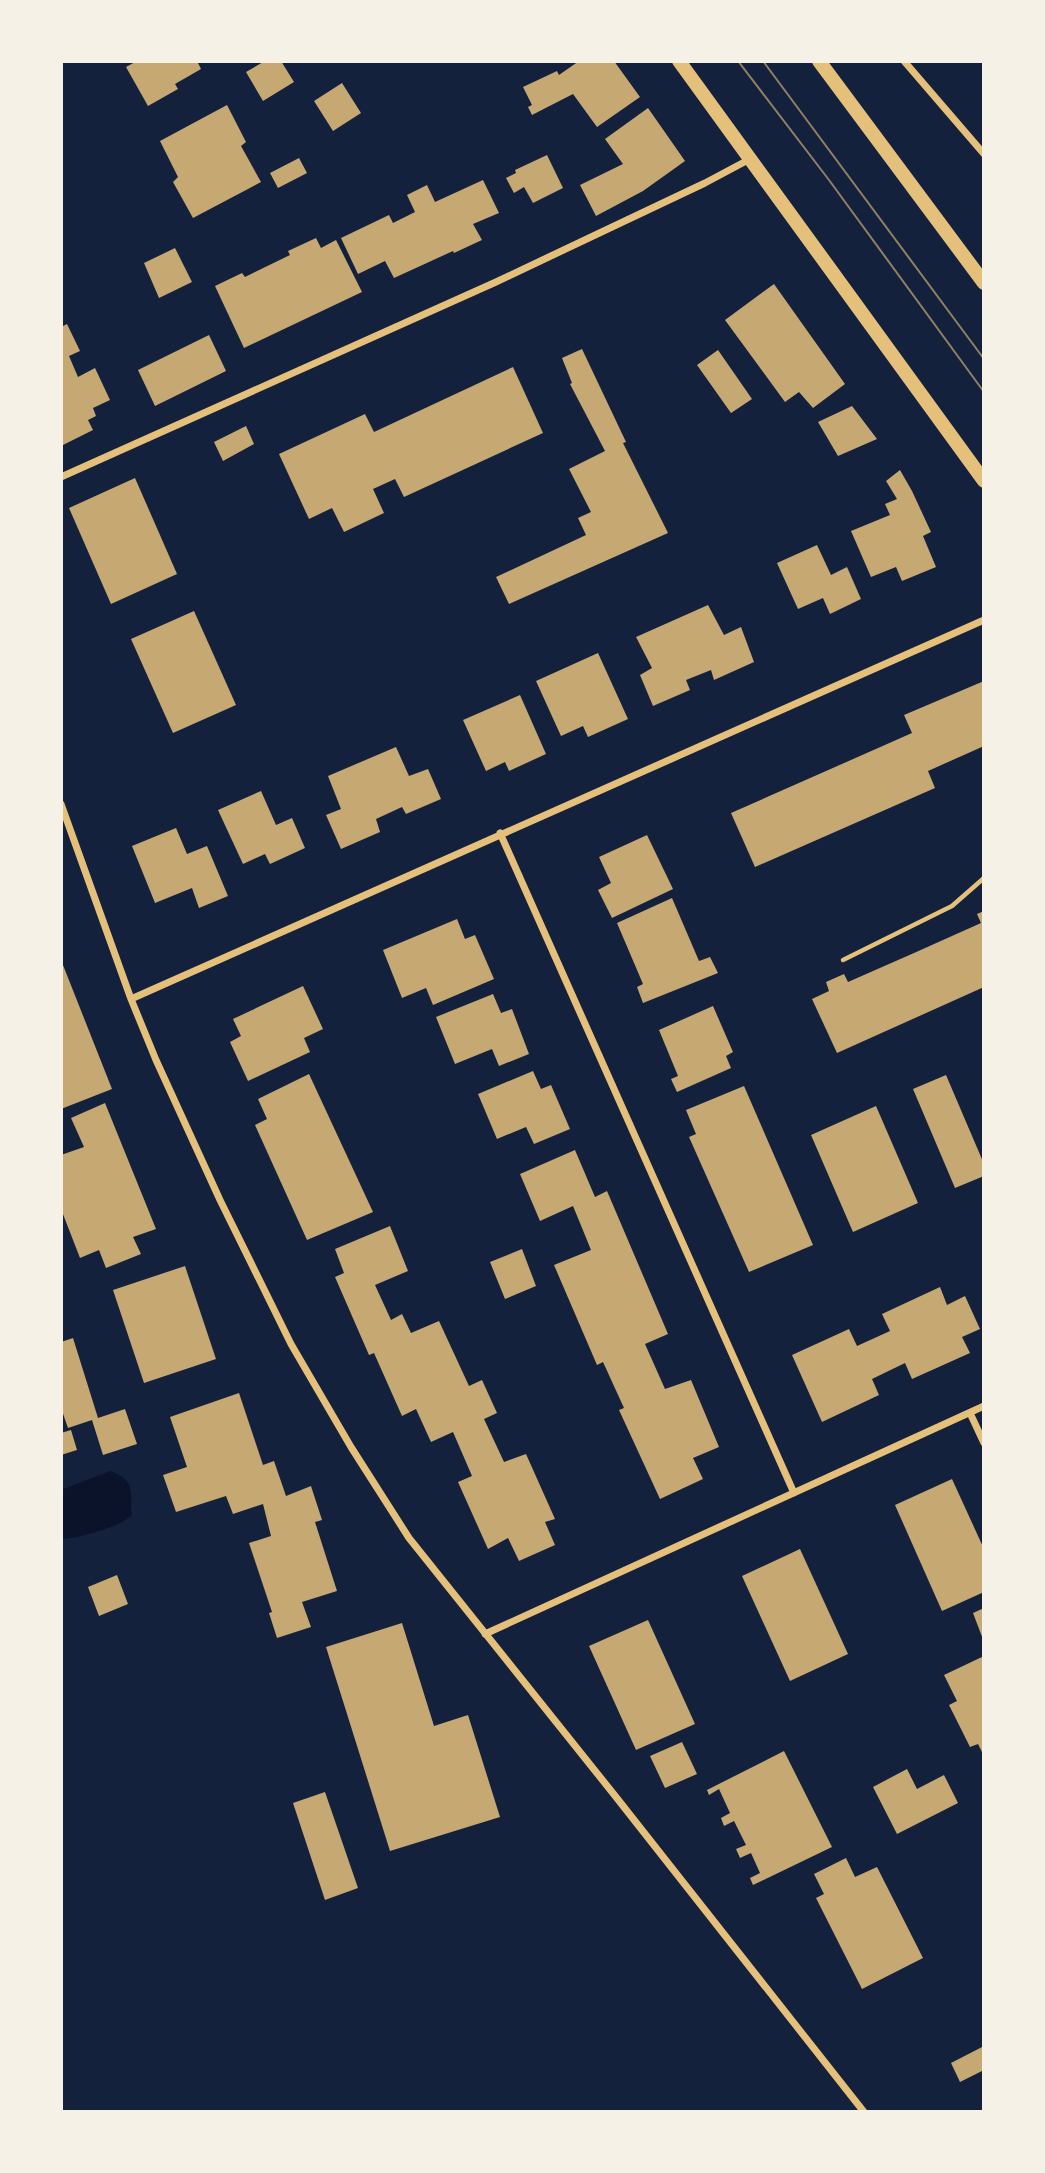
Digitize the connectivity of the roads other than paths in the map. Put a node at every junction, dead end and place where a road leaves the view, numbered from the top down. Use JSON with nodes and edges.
{"nodes":[{"id":1,"x":679,"y":61,"type":"edge"},
{"id":2,"x":820,"y":61,"type":"edge"},
{"id":3,"x":904,"y":61,"type":"edge"},
{"id":4,"x":984,"y":154,"type":"edge"},
{"id":5,"x":750,"y":158,"type":"junction"},
{"id":6,"x":984,"y":283,"type":"edge"},
{"id":7,"x":61,"y":477,"type":"edge"},
{"id":8,"x":984,"y":481,"type":"edge"},
{"id":9,"x":984,"y":620,"type":"edge"},
{"id":10,"x":61,"y":804,"type":"edge"},
{"id":11,"x":500,"y":833,"type":"junction"},
{"id":12,"x":131,"y":999,"type":"junction"},
{"id":13,"x":984,"y":1406,"type":"edge"},
{"id":14,"x":970,"y":1413,"type":"junction"},
{"id":15,"x":984,"y":1443,"type":"edge"},
{"id":16,"x":794,"y":1493,"type":"junction"},
{"id":17,"x":485,"y":1634,"type":"junction"},
{"id":18,"x":864,"y":2112,"type":"edge"}],
"edges":[{"from":1,"to":5,"type":"main road"},
{"from":2,"to":6,"type":"main road"},
{"from":3,"to":4,"type":"street"},
{"from":5,"to":7,"type":"street"},
{"from":5,"to":8,"type":"main road"},
{"from":9,"to":11,"type":"street"},
{"from":10,"to":12,"type":"street"},
{"from":11,"to":12,"type":"street"},
{"from":11,"to":16,"type":"street"},
{"from":12,"to":17,"type":"street"},
{"from":13,"to":14,"type":"street"},
{"from":14,"to":15,"type":"street"},
{"from":14,"to":16,"type":"street"},
{"from":16,"to":17,"type":"street"},
{"from":17,"to":18,"type":"street"}]}
